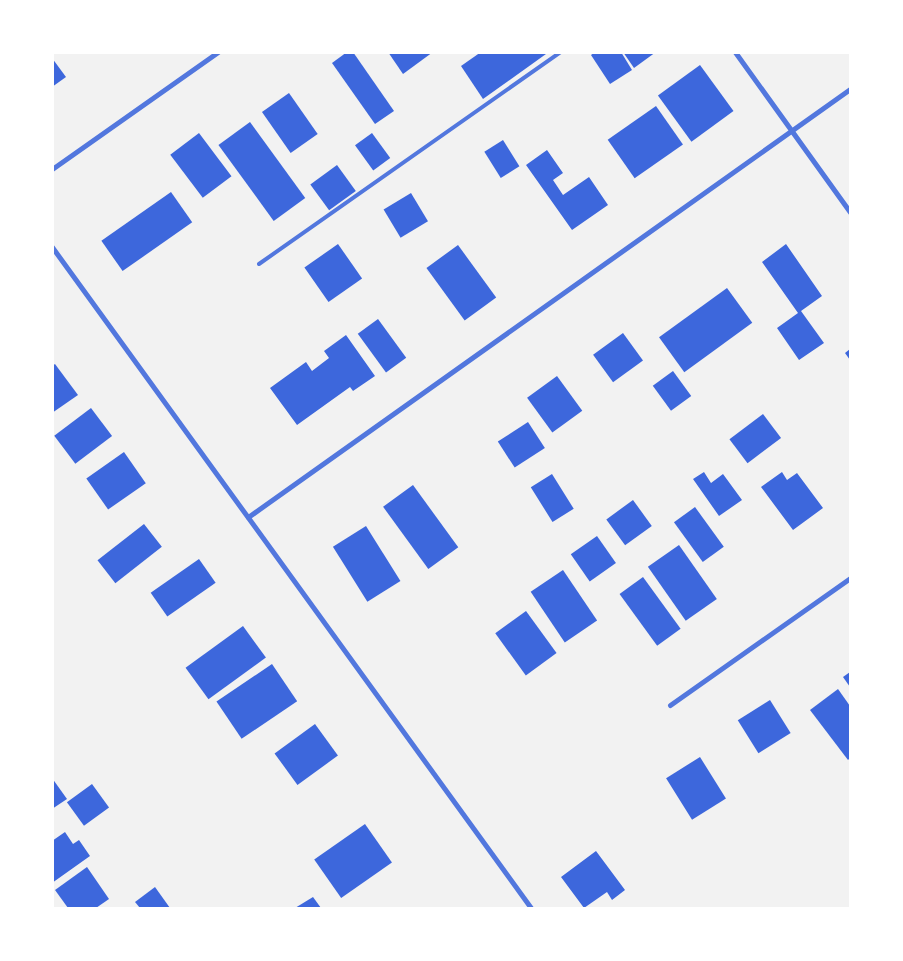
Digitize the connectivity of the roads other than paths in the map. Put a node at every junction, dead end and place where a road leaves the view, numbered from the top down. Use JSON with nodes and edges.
{"nodes":[{"id":1,"x":218,"y":52,"type":"edge"},
{"id":2,"x":561,"y":52,"type":"edge"},
{"id":3,"x":735,"y":52,"type":"edge"},
{"id":4,"x":850,"y":89,"type":"edge"},
{"id":5,"x":792,"y":130,"type":"junction"},
{"id":6,"x":52,"y":169,"type":"edge"},
{"id":7,"x":850,"y":212,"type":"edge"},
{"id":8,"x":52,"y":247,"type":"edge"},
{"id":9,"x":259,"y":264,"type":"dead end"},
{"id":10,"x":248,"y":517,"type":"junction"},
{"id":11,"x":850,"y":578,"type":"edge"},
{"id":12,"x":670,"y":705,"type":"dead end"},
{"id":13,"x":531,"y":908,"type":"edge"}],
"edges":[{"from":1,"to":6,"type":"street"},
{"from":2,"to":9,"type":"lane"},
{"from":3,"to":5,"type":"street"},
{"from":4,"to":5,"type":"street"},
{"from":5,"to":7,"type":"street"},
{"from":5,"to":10,"type":"street"},
{"from":8,"to":10,"type":"street"},
{"from":10,"to":13,"type":"street"},
{"from":11,"to":12,"type":"street"}]}
